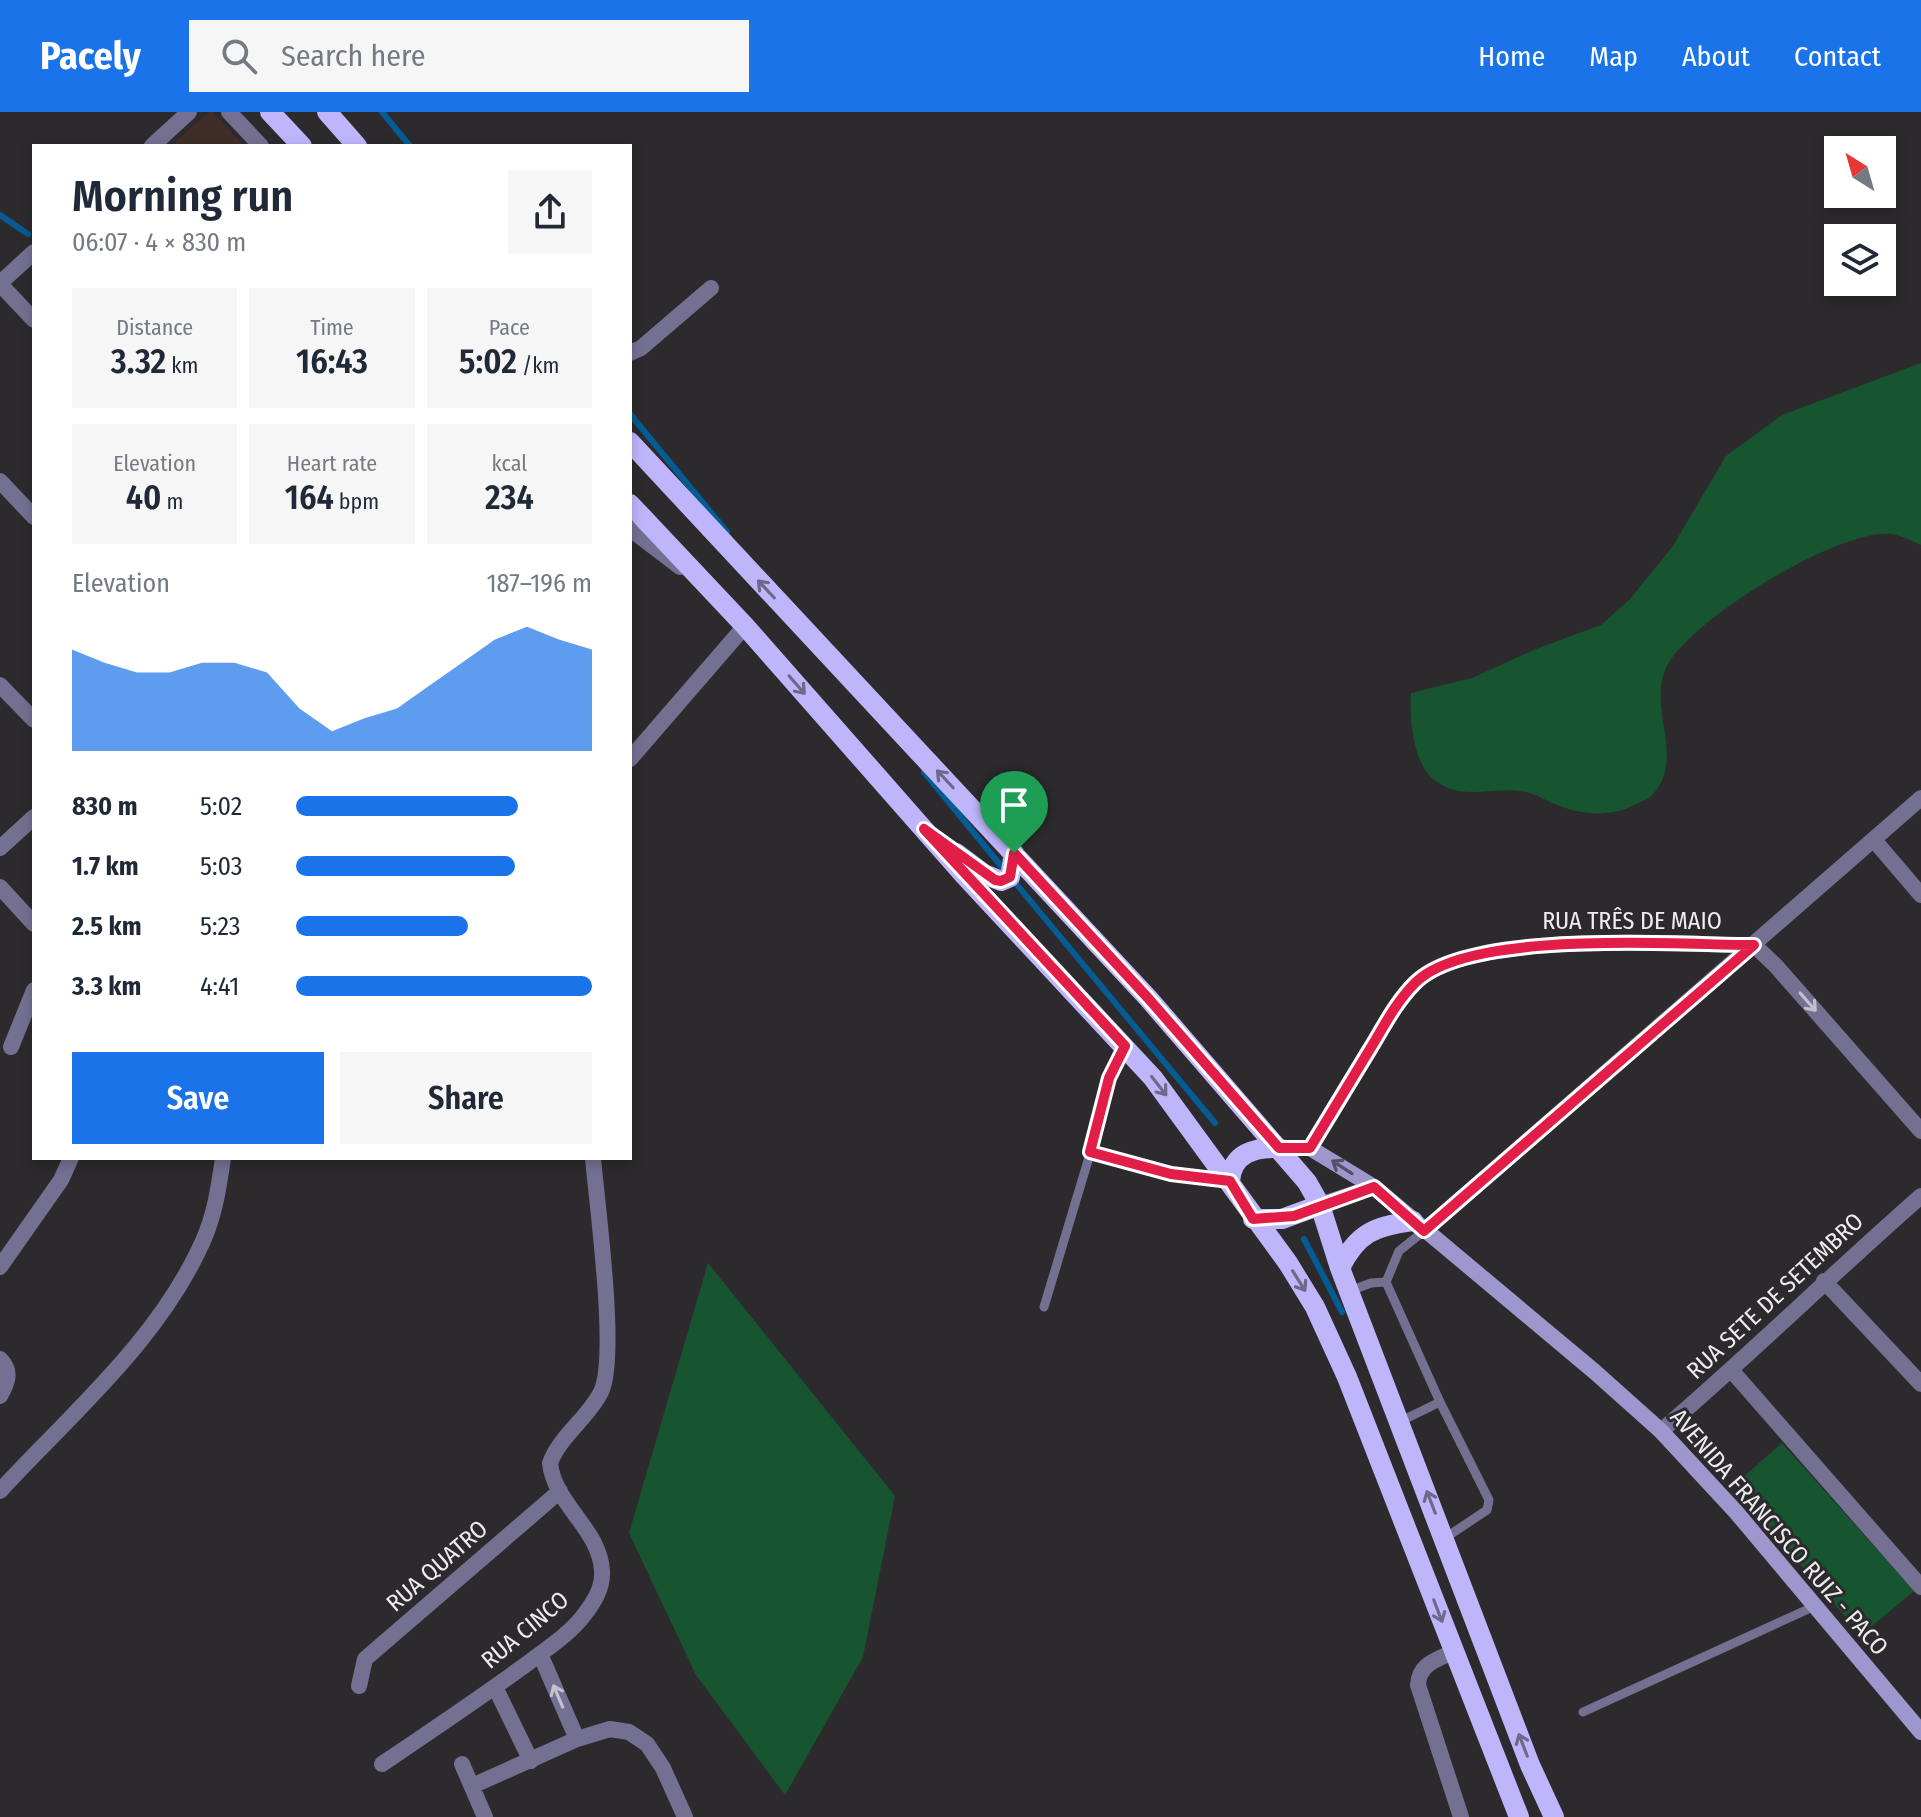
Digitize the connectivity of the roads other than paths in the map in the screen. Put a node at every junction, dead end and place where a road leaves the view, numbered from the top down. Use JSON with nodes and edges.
{"nodes":[{"id":1,"x":189,"y":112,"type":"edge"},
{"id":2,"x":229,"y":112,"type":"edge"},
{"id":3,"x":270,"y":112,"type":"edge"},
{"id":4,"x":327,"y":112,"type":"edge"},
{"id":5,"x":154,"y":144,"type":"edge"},
{"id":6,"x":259,"y":144,"type":"edge"},
{"id":7,"x":300,"y":144,"type":"edge"},
{"id":8,"x":355,"y":144,"type":"edge"},
{"id":9,"x":32,"y":254,"type":"edge"},
{"id":10,"x":0,"y":284,"type":"edge"},
{"id":11,"x":711,"y":288,"type":"dead end"},
{"id":12,"x":32,"y":318,"type":"edge"},
{"id":13,"x":632,"y":352,"type":"edge"},
{"id":14,"x":632,"y":444,"type":"edge"},
{"id":15,"x":0,"y":481,"type":"edge"},
{"id":16,"x":632,"y":506,"type":"edge"},
{"id":17,"x":32,"y":515,"type":"edge"},
{"id":18,"x":632,"y":531,"type":"edge"},
{"id":19,"x":710,"y":590,"type":"junction"},
{"id":20,"x":745,"y":626,"type":"junction"},
{"id":21,"x":0,"y":685,"type":"edge"},
{"id":22,"x":32,"y":718,"type":"edge"},
{"id":23,"x":632,"y":757,"type":"edge"},
{"id":24,"x":1921,"y":798,"type":"edge"},
{"id":25,"x":32,"y":819,"type":"edge"},
{"id":26,"x":924,"y":829,"type":"junction"},
{"id":27,"x":1874,"y":840,"type":"junction"},
{"id":28,"x":0,"y":848,"type":"edge"},
{"id":29,"x":1014,"y":853,"type":"junction"},
{"id":30,"x":0,"y":887,"type":"edge"},
{"id":31,"x":1921,"y":895,"type":"edge"},
{"id":32,"x":32,"y":922,"type":"edge"},
{"id":33,"x":1754,"y":945,"type":"junction"},
{"id":34,"x":32,"y":995,"type":"edge"},
{"id":35,"x":1125,"y":1046,"type":"junction"},
{"id":36,"x":11,"y":1047,"type":"dead end"},
{"id":37,"x":1921,"y":1131,"type":"edge"},
{"id":38,"x":1279,"y":1148,"type":"junction"},
{"id":39,"x":1310,"y":1148,"type":"junction"},
{"id":40,"x":1090,"y":1152,"type":"junction"},
{"id":41,"x":70,"y":1160,"type":"edge"},
{"id":42,"x":223,"y":1160,"type":"edge"},
{"id":43,"x":593,"y":1160,"type":"edge"},
{"id":44,"x":1230,"y":1181,"type":"junction"},
{"id":45,"x":1374,"y":1187,"type":"junction"},
{"id":46,"x":1921,"y":1196,"type":"edge"},
{"id":47,"x":1320,"y":1205,"type":"junction"},
{"id":48,"x":1253,"y":1219,"type":"junction"},
{"id":49,"x":1418,"y":1226,"type":"junction"},
{"id":50,"x":0,"y":1267,"type":"edge"},
{"id":51,"x":1340,"y":1268,"type":"junction"},
{"id":52,"x":1824,"y":1281,"type":"junction"},
{"id":53,"x":1386,"y":1282,"type":"junction"},
{"id":54,"x":1349,"y":1291,"type":"junction"},
{"id":55,"x":1044,"y":1307,"type":"dead end"},
{"id":56,"x":0,"y":1359,"type":"edge"},
{"id":57,"x":1732,"y":1371,"type":"junction"},
{"id":58,"x":1921,"y":1384,"type":"edge"},
{"id":59,"x":0,"y":1396,"type":"edge"},
{"id":60,"x":1440,"y":1402,"type":"junction"},
{"id":61,"x":1401,"y":1421,"type":"junction"},
{"id":62,"x":1661,"y":1431,"type":"junction"},
{"id":63,"x":0,"y":1491,"type":"edge"},
{"id":64,"x":560,"y":1491,"type":"junction"},
{"id":65,"x":1445,"y":1538,"type":"junction"},
{"id":66,"x":1921,"y":1587,"type":"edge"},
{"id":67,"x":1815,"y":1606,"type":"junction"},
{"id":68,"x":1453,"y":1652,"type":"junction"},
{"id":69,"x":540,"y":1654,"type":"junction"},
{"id":70,"x":359,"y":1686,"type":"dead end"},
{"id":71,"x":495,"y":1687,"type":"junction"},
{"id":72,"x":1583,"y":1712,"type":"dead end"},
{"id":73,"x":1921,"y":1732,"type":"edge"},
{"id":74,"x":577,"y":1739,"type":"junction"},
{"id":75,"x":531,"y":1761,"type":"junction"},
{"id":76,"x":382,"y":1764,"type":"dead end"},
{"id":77,"x":462,"y":1764,"type":"dead end"},
{"id":78,"x":472,"y":1786,"type":"junction"},
{"id":79,"x":485,"y":1817,"type":"edge"},
{"id":80,"x":685,"y":1817,"type":"edge"},
{"id":81,"x":1461,"y":1817,"type":"edge"},
{"id":82,"x":1519,"y":1817,"type":"edge"},
{"id":83,"x":1554,"y":1817,"type":"edge"}],
"edges":[{"from":1,"to":5,"type":"street"},
{"from":2,"to":6,"type":"street"},
{"from":3,"to":7,"type":"main road"},
{"from":4,"to":8,"type":"main road"},
{"from":9,"to":10,"type":"street"},
{"from":10,"to":12,"type":"street"},
{"from":11,"to":13,"type":"street"},
{"from":29,"to":14,"type":"main road","one_way":true},
{"from":15,"to":17,"type":"street"},
{"from":16,"to":19,"type":"main road"},
{"from":18,"to":19,"type":"street"},
{"from":19,"to":20,"type":"main road"},
{"from":20,"to":23,"type":"street"},
{"from":20,"to":26,"type":"main road","one_way":true},
{"from":21,"to":22,"type":"street"},
{"from":24,"to":27,"type":"street"},
{"from":25,"to":28,"type":"street"},
{"from":26,"to":29,"type":"main road"},
{"from":26,"to":35,"type":"main road"},
{"from":27,"to":31,"type":"street"},
{"from":27,"to":33,"type":"street"},
{"from":29,"to":38,"type":"main road"},
{"from":30,"to":32,"type":"street"},
{"from":33,"to":37,"type":"street","name":"RUA TRÊS DE MAIO","one_way":true},
{"from":33,"to":39,"type":"street","name":"RUA TRÊS DE MAIO"},
{"from":33,"to":49,"type":"street"},
{"from":34,"to":36,"type":"street"},
{"from":35,"to":40,"type":"lane"},
{"from":35,"to":44,"type":"main road","one_way":true},
{"from":38,"to":39,"type":"street"},
{"from":38,"to":44,"type":"main road"},
{"from":38,"to":47,"type":"main road"},
{"from":45,"to":39,"type":"street","name":"AVENIDA FRANCISCO RUIZ - PACO","one_way":true},
{"from":40,"to":44,"type":"lane"},
{"from":40,"to":55,"type":"lane"},
{"from":41,"to":50,"type":"street"},
{"from":42,"to":63,"type":"street"},
{"from":43,"to":64,"type":"street"},
{"from":44,"to":48,"type":"main road"},
{"from":45,"to":47,"type":"street"},
{"from":45,"to":49,"type":"street","name":"AVENIDA FRANCISCO RUIZ - PACO"},
{"from":46,"to":52,"type":"street","name":"RUA SETE DE SETEMBRO"},
{"from":47,"to":48,"type":"main road"},
{"from":47,"to":51,"type":"main road"},
{"from":48,"to":68,"type":"main road","one_way":true},
{"from":49,"to":51,"type":"main road"},
{"from":49,"to":53,"type":"lane"},
{"from":49,"to":62,"type":"street","name":"AVENIDA FRANCISCO RUIZ - PACO"},
{"from":51,"to":54,"type":"main road"},
{"from":52,"to":57,"type":"street","name":"RUA SETE DE SETEMBRO"},
{"from":52,"to":58,"type":"street"},
{"from":53,"to":54,"type":"lane"},
{"from":53,"to":60,"type":"lane"},
{"from":54,"to":61,"type":"main road"},
{"from":56,"to":59,"type":"street"},
{"from":57,"to":62,"type":"street","name":"RUA SETE DE SETEMBRO"},
{"from":57,"to":66,"type":"street"},
{"from":60,"to":61,"type":"lane"},
{"from":60,"to":65,"type":"lane"},
{"from":65,"to":61,"type":"main road","one_way":true},
{"from":62,"to":67,"type":"street","name":"AVENIDA FRANCISCO RUIZ - PACO"},
{"from":64,"to":69,"type":"street","name":"RUA CINCO"},
{"from":64,"to":70,"type":"street","name":"RUA QUATRO"},
{"from":83,"to":65,"type":"main road","one_way":true},
{"from":67,"to":72,"type":"lane"},
{"from":67,"to":73,"type":"street","name":"AVENIDA FRANCISCO RUIZ - PACO"},
{"from":68,"to":81,"type":"street"},
{"from":68,"to":82,"type":"main road"},
{"from":69,"to":71,"type":"street","name":"RUA CINCO"},
{"from":74,"to":69,"type":"street","one_way":true},
{"from":71,"to":75,"type":"street"},
{"from":71,"to":76,"type":"street","name":"RUA CINCO"},
{"from":74,"to":75,"type":"street"},
{"from":74,"to":80,"type":"street"},
{"from":75,"to":78,"type":"street"},
{"from":77,"to":78,"type":"street"},
{"from":78,"to":79,"type":"street"}]}
